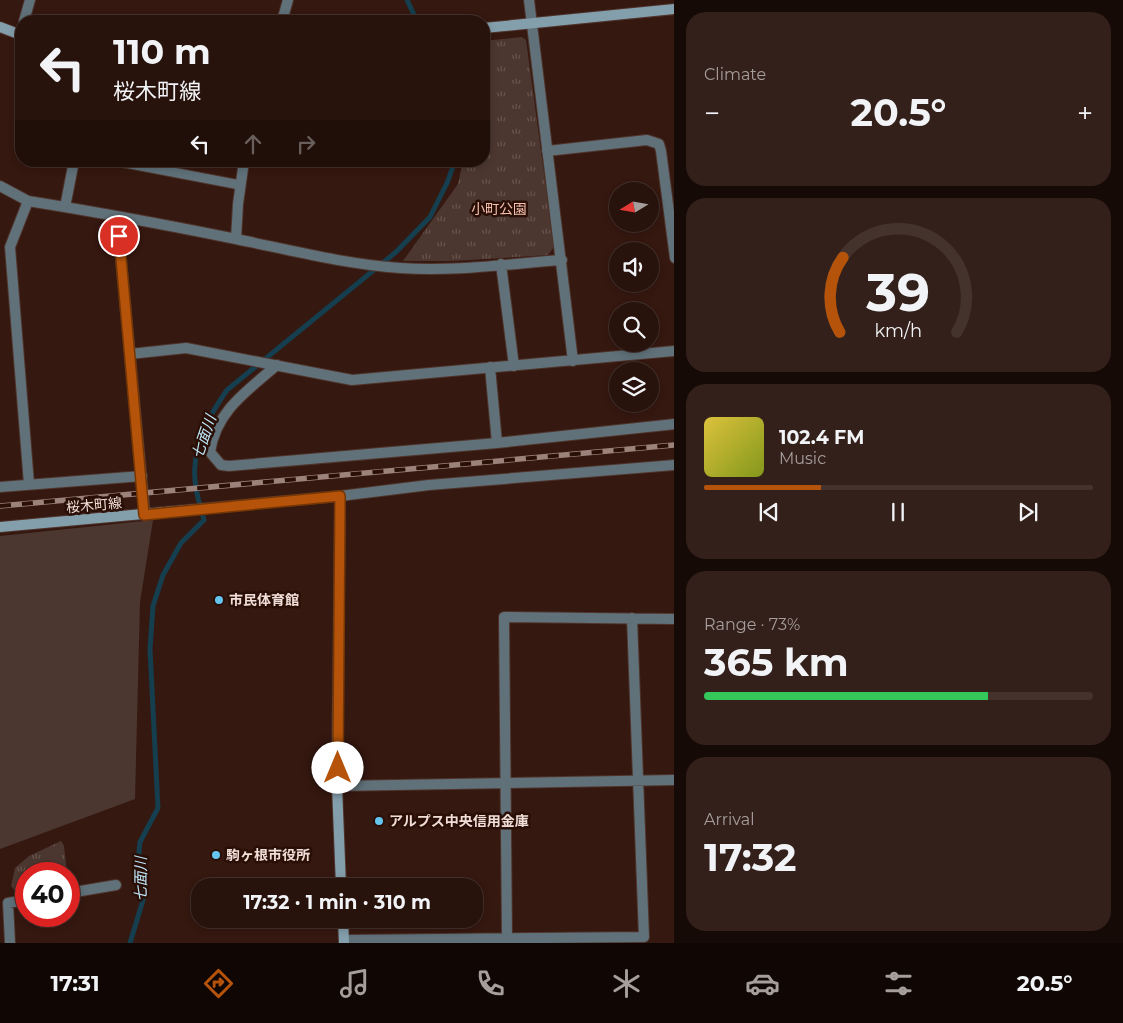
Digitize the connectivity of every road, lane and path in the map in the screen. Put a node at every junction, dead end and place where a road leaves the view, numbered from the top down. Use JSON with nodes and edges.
{"nodes":[{"id":1,"x":30,"y":0,"type":"edge"},
{"id":2,"x":288,"y":0,"type":"edge"},
{"id":3,"x":528,"y":0,"type":"edge"},
{"id":4,"x":674,"y":9,"type":"edge"},
{"id":5,"x":26,"y":15,"type":"edge"},
{"id":6,"x":284,"y":15,"type":"edge"},
{"id":7,"x":531,"y":23,"type":"junction"},
{"id":8,"x":0,"y":27,"type":"edge"},
{"id":9,"x":490,"y":27,"type":"edge"},
{"id":10,"x":15,"y":33,"type":"edge"},
{"id":11,"x":547,"y":150,"type":"junction"},
{"id":12,"x":73,"y":167,"type":"edge"},
{"id":13,"x":145,"y":167,"type":"edge"},
{"id":14,"x":243,"y":167,"type":"edge"},
{"id":15,"x":0,"y":186,"type":"edge"},
{"id":16,"x":240,"y":186,"type":"junction"},
{"id":17,"x":28,"y":201,"type":"junction"},
{"id":18,"x":65,"y":207,"type":"junction"},
{"id":19,"x":118,"y":217,"type":"junction"},
{"id":20,"x":236,"y":239,"type":"junction"},
{"id":21,"x":674,"y":258,"type":"edge"},
{"id":22,"x":562,"y":260,"type":"junction"},
{"id":23,"x":501,"y":264,"type":"junction"},
{"id":24,"x":674,"y":351,"type":"edge"},
{"id":25,"x":130,"y":354,"type":"junction"},
{"id":26,"x":573,"y":361,"type":"junction"},
{"id":27,"x":275,"y":365,"type":"junction"},
{"id":28,"x":514,"y":366,"type":"junction"},
{"id":29,"x":490,"y":367,"type":"junction"},
{"id":30,"x":674,"y":424,"type":"edge"},
{"id":31,"x":497,"y":443,"type":"junction"},
{"id":32,"x":674,"y":465,"type":"edge"},
{"id":33,"x":142,"y":476,"type":"junction"},
{"id":34,"x":29,"y":484,"type":"junction"},
{"id":35,"x":0,"y":487,"type":"edge"},
{"id":36,"x":340,"y":496,"type":"junction"},
{"id":37,"x":144,"y":515,"type":"junction"},
{"id":38,"x":0,"y":527,"type":"edge"},
{"id":39,"x":632,"y":618,"type":"junction"},
{"id":40,"x":674,"y":619,"type":"edge"},
{"id":41,"x":674,"y":780,"type":"edge"},
{"id":42,"x":638,"y":781,"type":"junction"},
{"id":43,"x":506,"y":784,"type":"junction"},
{"id":44,"x":338,"y":786,"type":"junction"},
{"id":45,"x":341,"y":878,"type":"edge"},
{"id":46,"x":116,"y":885,"type":"dead end"},
{"id":47,"x":80,"y":891,"type":"edge"},
{"id":48,"x":15,"y":901,"type":"edge"},
{"id":49,"x":343,"y":928,"type":"edge"},
{"id":50,"x":507,"y":938,"type":"junction"},
{"id":51,"x":344,"y":941,"type":"edge"},
{"id":52,"x":10,"y":943,"type":"edge"}],
"edges":[{"from":1,"to":5,"type":"street"},
{"from":2,"to":6,"type":"street"},
{"from":3,"to":7,"type":"street"},
{"from":4,"to":7,"type":"street"},
{"from":7,"to":9,"type":"street"},
{"from":7,"to":11,"type":"street"},
{"from":8,"to":10,"type":"street"},
{"from":11,"to":21,"type":"street"},
{"from":11,"to":22,"type":"street"},
{"from":12,"to":18,"type":"street"},
{"from":13,"to":16,"type":"lane"},
{"from":14,"to":16,"type":"street"},
{"from":15,"to":17,"type":"street"},
{"from":16,"to":20,"type":"street"},
{"from":17,"to":18,"type":"street"},
{"from":17,"to":34,"type":"street"},
{"from":18,"to":19,"type":"street"},
{"from":19,"to":20,"type":"street"},
{"from":19,"to":25,"type":"street"},
{"from":20,"to":23,"type":"street"},
{"from":22,"to":23,"type":"street"},
{"from":22,"to":26,"type":"street"},
{"from":23,"to":28,"type":"street"},
{"from":24,"to":26,"type":"street"},
{"from":25,"to":27,"type":"street"},
{"from":25,"to":33,"type":"street"},
{"from":26,"to":28,"type":"street"},
{"from":27,"to":29,"type":"street"},
{"from":27,"to":31,"type":"street"},
{"from":28,"to":29,"type":"street"},
{"from":29,"to":31,"type":"street"},
{"from":30,"to":31,"type":"street"},
{"from":32,"to":36,"type":"street"},
{"from":33,"to":34,"type":"street"},
{"from":33,"to":37,"type":"street"},
{"from":34,"to":35,"type":"street"},
{"from":36,"to":37,"type":"street","name":"桜木町線"},
{"from":36,"to":44,"type":"street"},
{"from":37,"to":38,"type":"street","name":"桜木町線"},
{"from":39,"to":40,"type":"street"},
{"from":39,"to":42,"type":"street"},
{"from":39,"to":43,"type":"street"},
{"from":41,"to":42,"type":"street"},
{"from":42,"to":43,"type":"street"},
{"from":42,"to":50,"type":"street"},
{"from":43,"to":44,"type":"street"},
{"from":43,"to":50,"type":"street"},
{"from":44,"to":45,"type":"street"},
{"from":46,"to":47,"type":"street"},
{"from":48,"to":52,"type":"street"},
{"from":49,"to":51,"type":"street"},
{"from":50,"to":51,"type":"street"}]}
